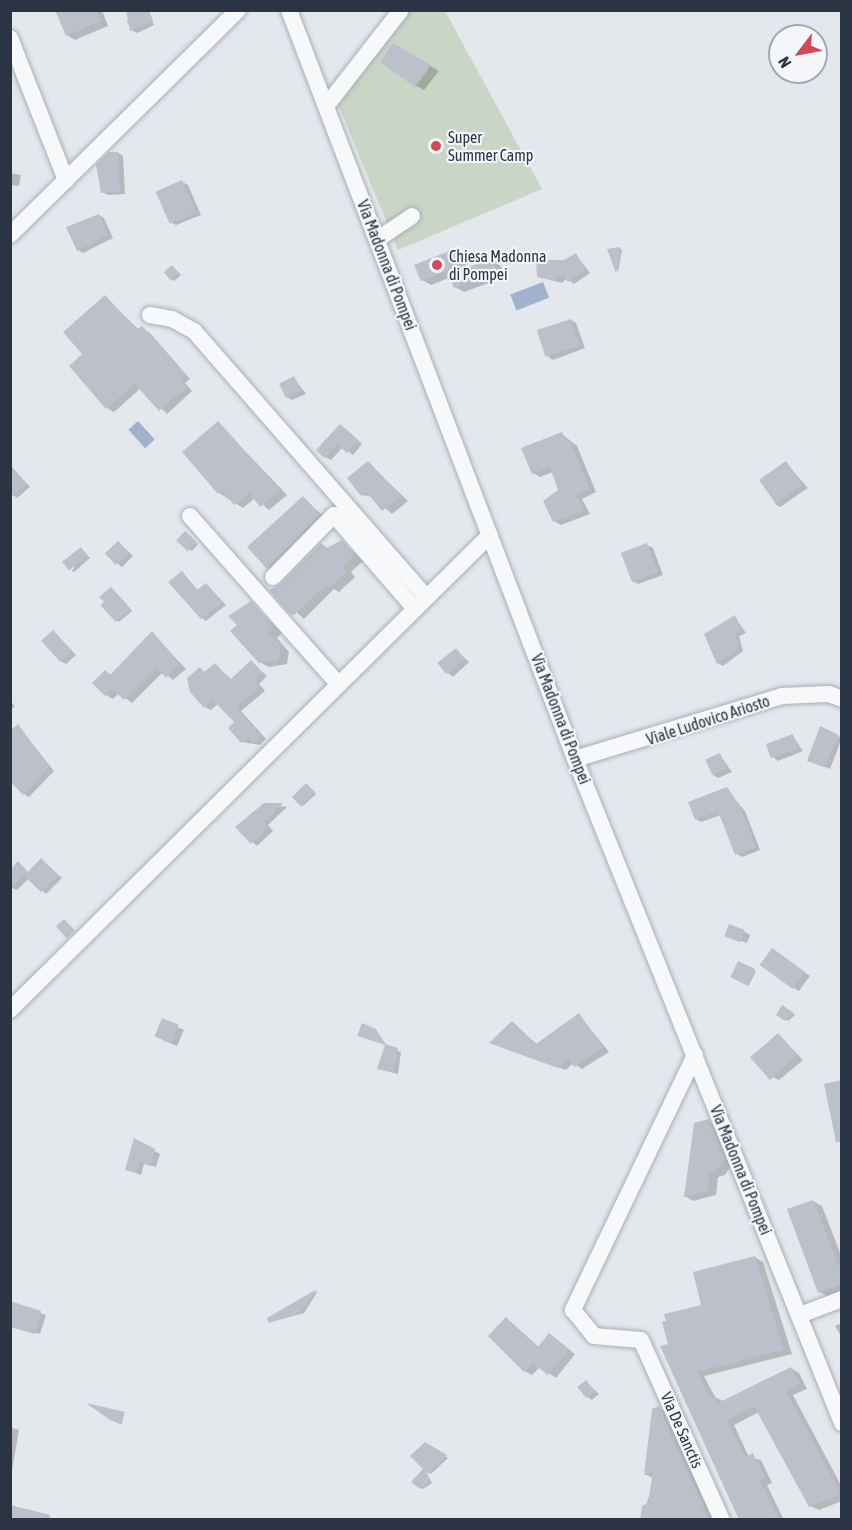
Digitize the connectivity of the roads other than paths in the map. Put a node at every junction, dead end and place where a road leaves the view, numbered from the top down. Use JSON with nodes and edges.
{"nodes":[{"id":1,"x":238,"y":10,"type":"edge"},
{"id":2,"x":289,"y":10,"type":"edge"},
{"id":3,"x":401,"y":10,"type":"edge"},
{"id":4,"x":10,"y":38,"type":"edge"},
{"id":5,"x":327,"y":105,"type":"junction"},
{"id":6,"x":66,"y":180,"type":"junction"},
{"id":7,"x":412,"y":216,"type":"dead end"},
{"id":8,"x":10,"y":235,"type":"edge"},
{"id":9,"x":378,"y":239,"type":"junction"},
{"id":10,"x":150,"y":315,"type":"dead end"},
{"id":11,"x":189,"y":516,"type":"dead end"},
{"id":12,"x":490,"y":535,"type":"junction"},
{"id":13,"x":273,"y":577,"type":"dead end"},
{"id":14,"x":421,"y":604,"type":"junction"},
{"id":15,"x":339,"y":685,"type":"junction"},
{"id":16,"x":842,"y":699,"type":"edge"},
{"id":17,"x":575,"y":759,"type":"junction"},
{"id":18,"x":10,"y":1010,"type":"edge"},
{"id":19,"x":695,"y":1055,"type":"junction"},
{"id":20,"x":842,"y":1299,"type":"edge"},
{"id":21,"x":800,"y":1315,"type":"junction"},
{"id":22,"x":842,"y":1423,"type":"edge"},
{"id":23,"x":722,"y":1520,"type":"edge"}],
"edges":[{"from":1,"to":6,"type":"street"},
{"from":2,"to":5,"type":"street","name":"Via Madonna di Pompei"},
{"from":3,"to":5,"type":"street"},
{"from":4,"to":6,"type":"street"},
{"from":5,"to":9,"type":"street","name":"Via Madonna di Pompei"},
{"from":6,"to":8,"type":"street"},
{"from":7,"to":9,"type":"street"},
{"from":9,"to":12,"type":"street","name":"Via Madonna di Pompei"},
{"from":10,"to":14,"type":"street"},
{"from":11,"to":15,"type":"street"},
{"from":12,"to":14,"type":"street"},
{"from":12,"to":17,"type":"street","name":"Via Madonna di Pompei"},
{"from":13,"to":14,"type":"street"},
{"from":14,"to":15,"type":"street"},
{"from":15,"to":18,"type":"street"},
{"from":16,"to":17,"type":"street","name":"Viale Ludovico Ariosto"},
{"from":17,"to":19,"type":"street","name":"Via Madonna di Pompei"},
{"from":19,"to":21,"type":"street","name":"Via Madonna di Pompei"},
{"from":19,"to":23,"type":"street","name":"Via De Sanctis"},
{"from":20,"to":21,"type":"street"},
{"from":21,"to":22,"type":"street","name":"Via Madonna di Pompei"}]}
